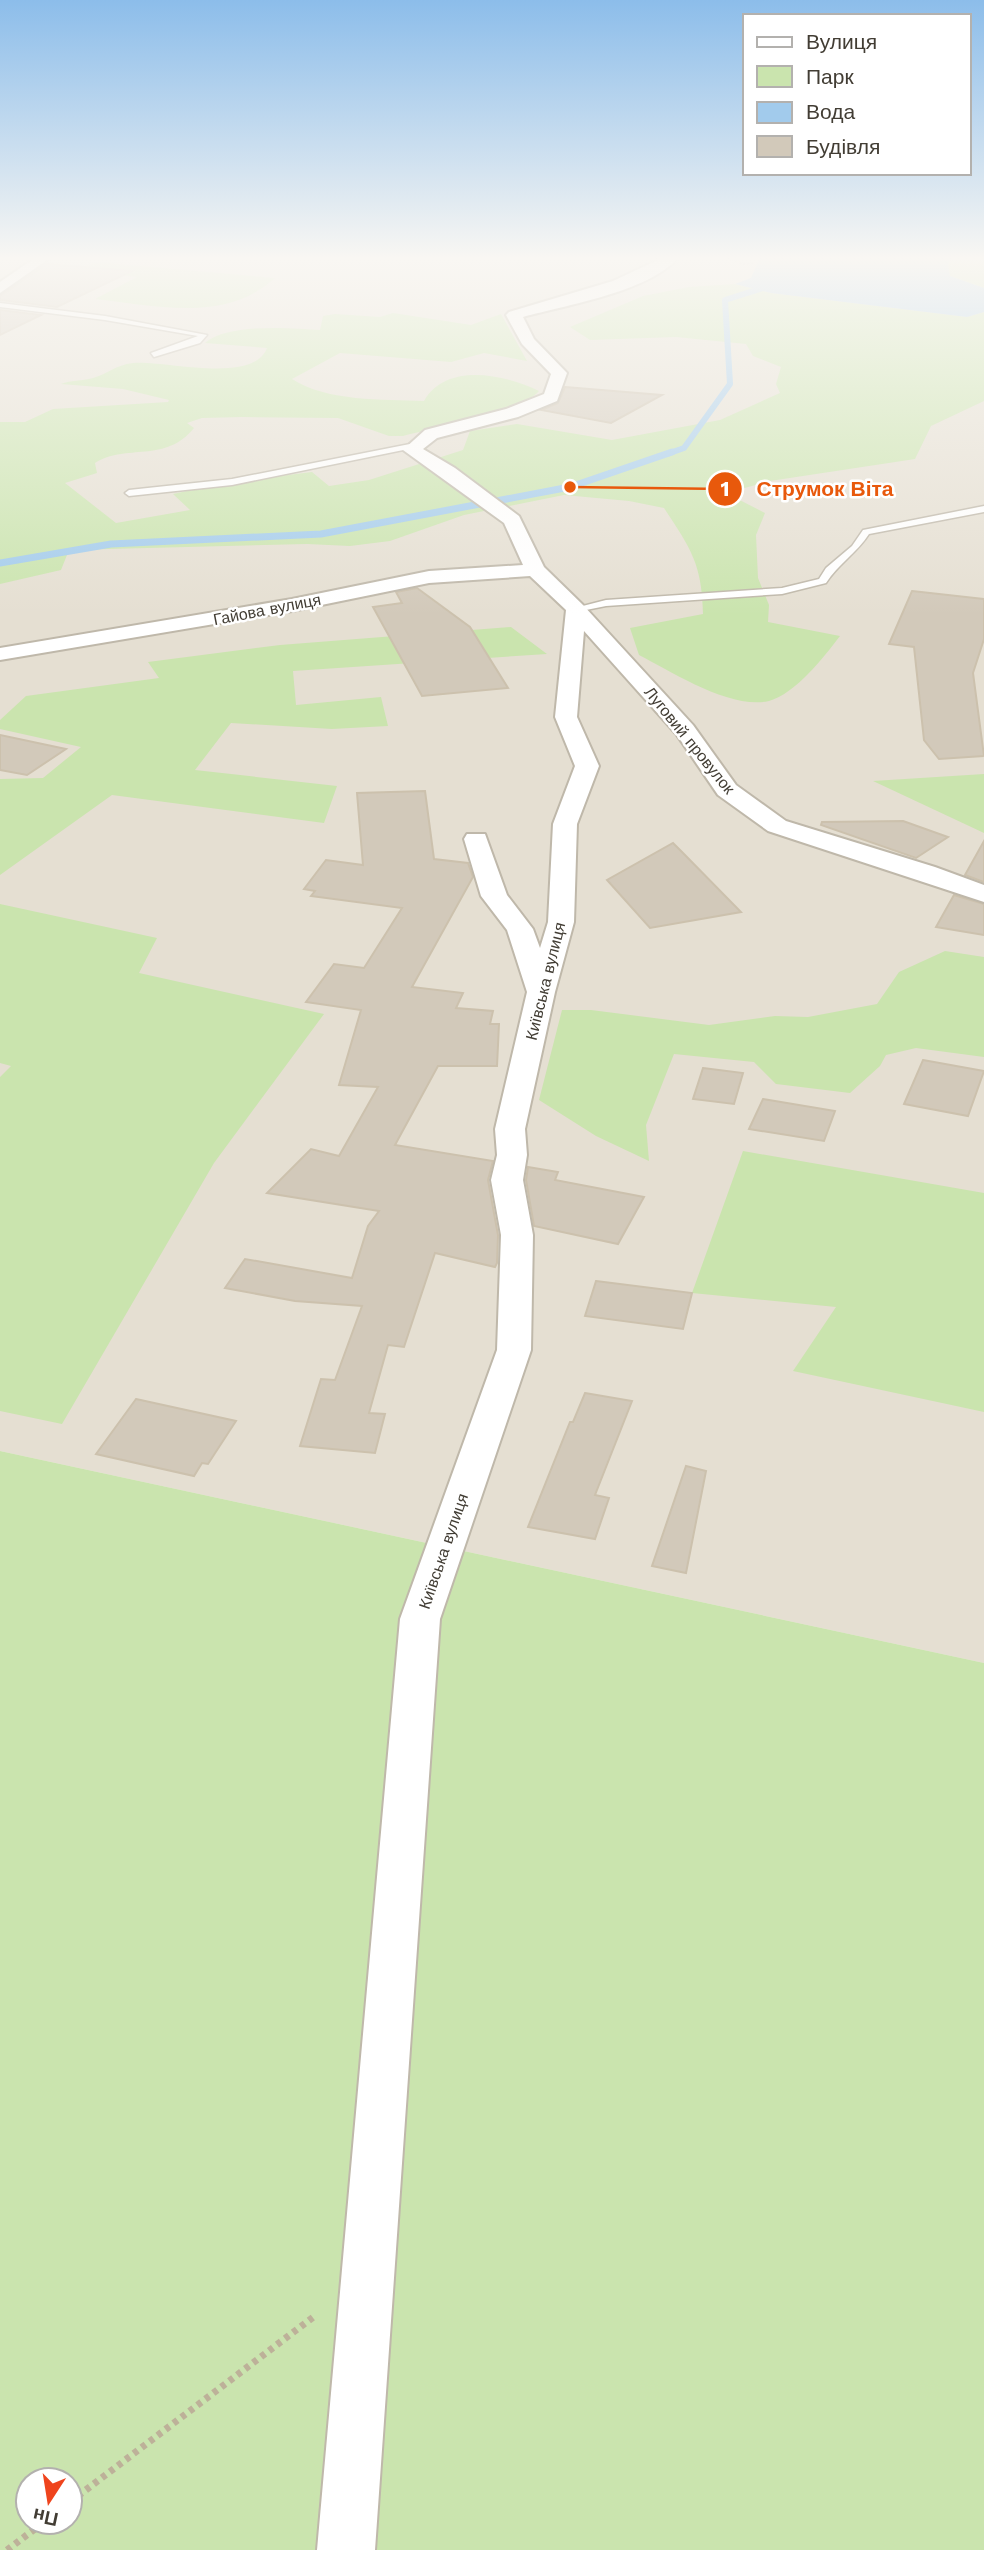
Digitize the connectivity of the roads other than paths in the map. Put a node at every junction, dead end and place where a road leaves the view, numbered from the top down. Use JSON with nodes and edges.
{"nodes":[{"id":1,"x":558,"y":377,"type":"edge"},
{"id":2,"x":420,"y":444,"type":"junction"},
{"id":3,"x":129,"y":493,"type":"dead end"},
{"id":4,"x":984,"y":509,"type":"edge"},
{"id":5,"x":535,"y":570,"type":"junction"},
{"id":6,"x":576,"y":609,"type":"junction"},
{"id":7,"x":0,"y":654,"type":"edge"},
{"id":8,"x":476,"y":839,"type":"dead end"},
{"id":9,"x":984,"y":894,"type":"edge"},
{"id":10,"x":541,"y":992,"type":"junction"},
{"id":11,"x":346,"y":2550,"type":"edge"}],
"edges":[{"from":1,"to":2,"type":"street"},
{"from":2,"to":3,"type":"lane"},
{"from":2,"to":5,"type":"street"},
{"from":4,"to":6,"type":"lane"},
{"from":5,"to":6,"type":"street"},
{"from":5,"to":7,"type":"street","name":"Гайова вулиця"},
{"from":6,"to":9,"type":"street","name":"Луговий провулок"},
{"from":6,"to":10,"type":"street","name":"Київська вулиця"},
{"from":8,"to":10,"type":"street"},
{"from":10,"to":11,"type":"street","name":"Київська вулиця"}]}
